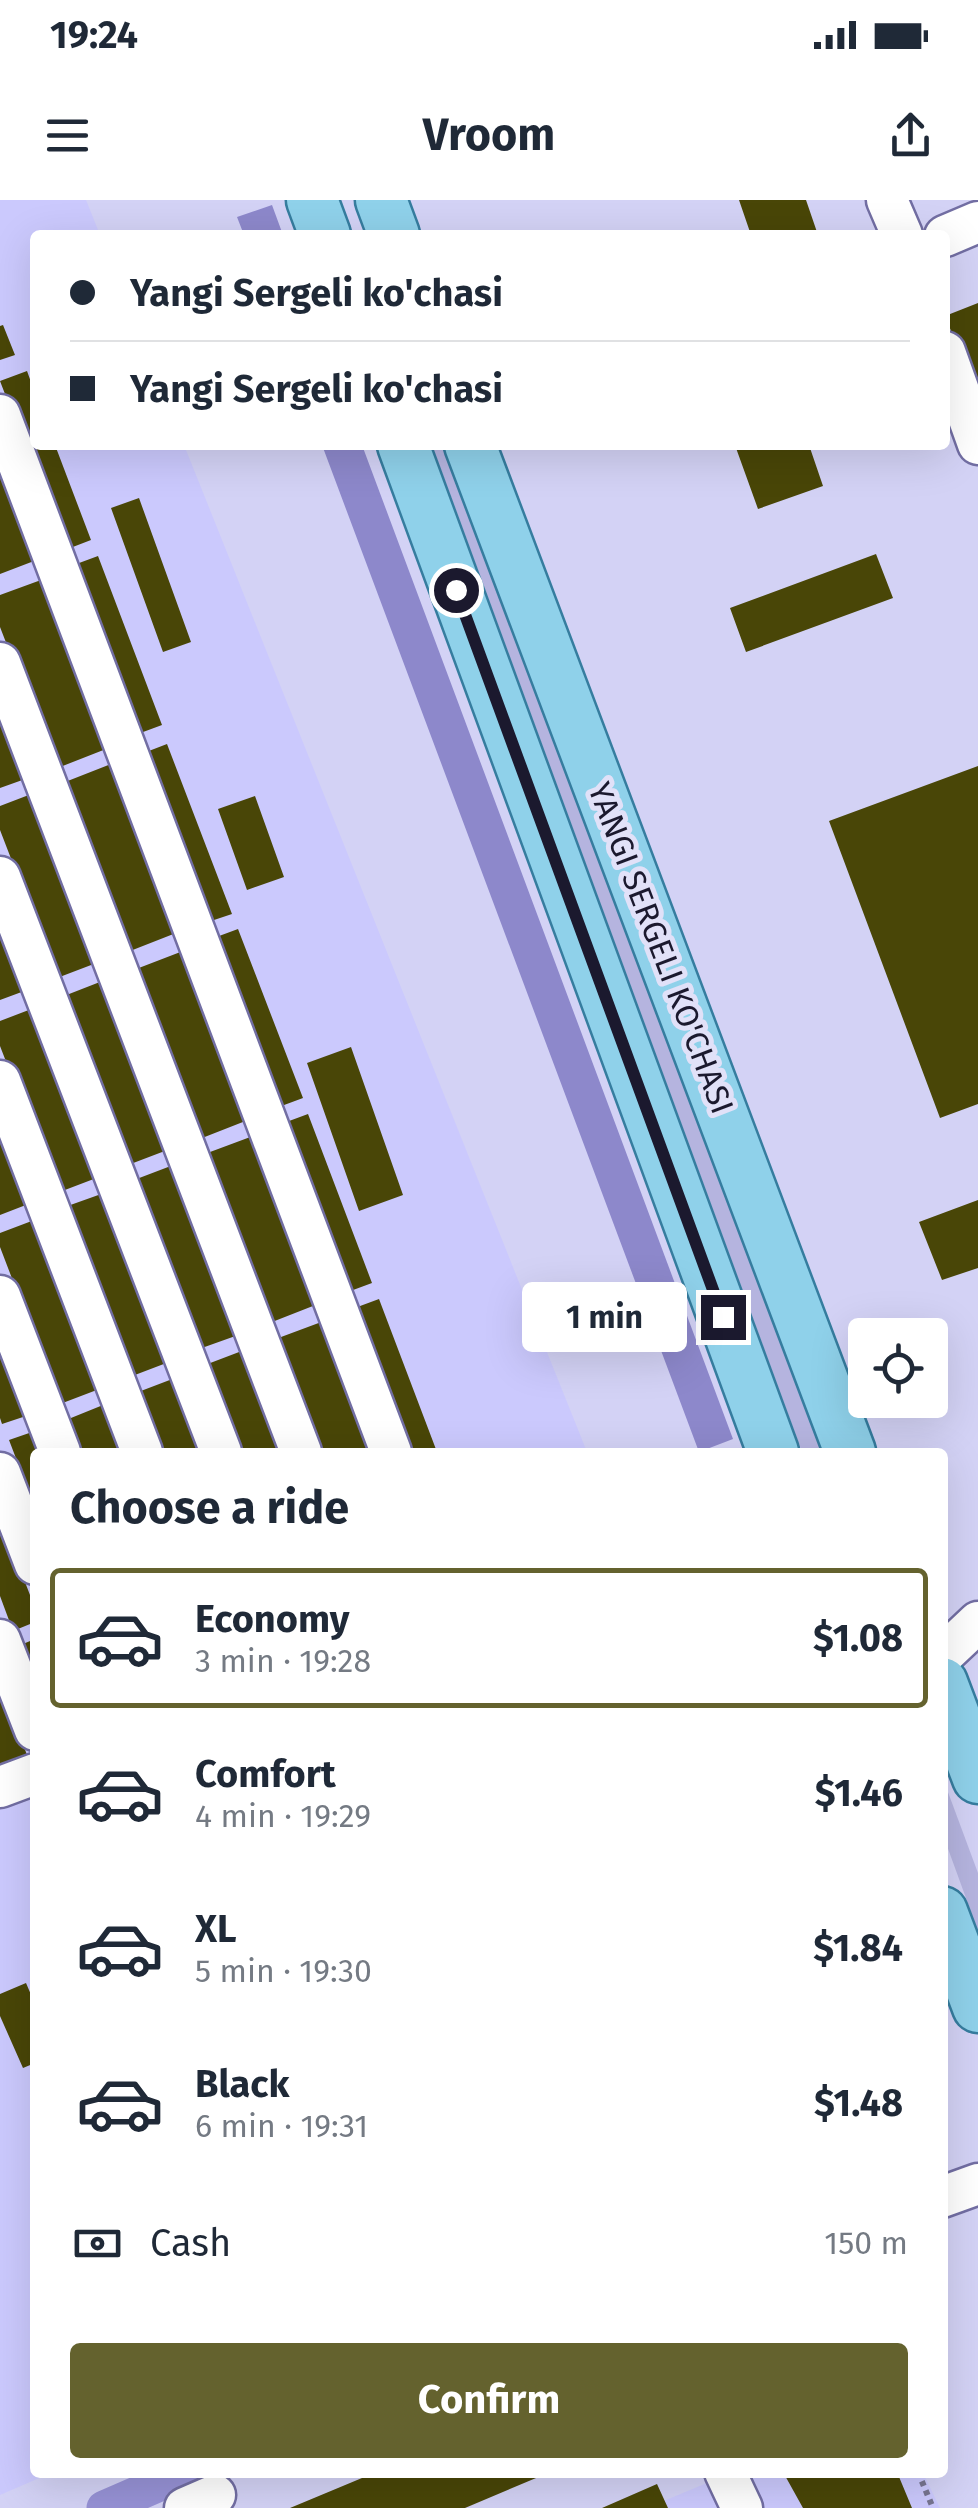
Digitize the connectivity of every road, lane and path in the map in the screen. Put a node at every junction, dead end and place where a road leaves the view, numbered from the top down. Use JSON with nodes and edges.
{"nodes":[{"id":1,"x":312,"y":200,"type":"edge"},
{"id":2,"x":381,"y":200,"type":"edge"},
{"id":3,"x":887,"y":200,"type":"edge"},
{"id":4,"x":978,"y":222,"type":"edge"},
{"id":5,"x":323,"y":230,"type":"edge"},
{"id":6,"x":392,"y":230,"type":"edge"},
{"id":7,"x":900,"y":230,"type":"edge"},
{"id":8,"x":950,"y":234,"type":"edge"},
{"id":9,"x":950,"y":366,"type":"edge"},
{"id":10,"x":0,"y":415,"type":"edge"},
{"id":11,"x":978,"y":444,"type":"edge"},
{"id":12,"x":404,"y":450,"type":"edge"},
{"id":13,"x":472,"y":450,"type":"edge"},
{"id":14,"x":0,"y":662,"type":"edge"},
{"id":15,"x":0,"y":877,"type":"edge"},
{"id":16,"x":0,"y":1081,"type":"edge"},
{"id":17,"x":0,"y":1296,"type":"edge"},
{"id":18,"x":58,"y":1448,"type":"edge"},
{"id":19,"x":140,"y":1448,"type":"edge"},
{"id":20,"x":219,"y":1448,"type":"edge"},
{"id":21,"x":300,"y":1448,"type":"edge"},
{"id":22,"x":388,"y":1448,"type":"edge"},
{"id":23,"x":772,"y":1448,"type":"edge"},
{"id":24,"x":848,"y":1448,"type":"edge"},
{"id":25,"x":0,"y":1473,"type":"edge"},
{"id":26,"x":30,"y":1551,"type":"edge"},
{"id":27,"x":978,"y":1622,"type":"edge"},
{"id":28,"x":0,"y":1640,"type":"edge"},
{"id":29,"x":948,"y":1650,"type":"edge"},
{"id":30,"x":948,"y":1699,"type":"edge"},
{"id":31,"x":30,"y":1717,"type":"edge"},
{"id":32,"x":30,"y":1776,"type":"edge"},
{"id":33,"x":978,"y":1778,"type":"edge"},
{"id":34,"x":0,"y":1787,"type":"edge"},
{"id":35,"x":948,"y":1928,"type":"edge"},
{"id":36,"x":978,"y":2007,"type":"edge"},
{"id":37,"x":978,"y":2184,"type":"edge"},
{"id":38,"x":948,"y":2195,"type":"edge"},
{"id":39,"x":728,"y":2478,"type":"edge"},
{"id":40,"x":920,"y":2478,"type":"edge"},
{"id":41,"x":742,"y":2508,"type":"edge"},
{"id":42,"x":933,"y":2508,"type":"edge"}],
"edges":[{"from":1,"to":5,"type":"main road"},
{"from":2,"to":6,"type":"main road"},
{"from":3,"to":7,"type":"street"},
{"from":4,"to":8,"type":"street"},
{"from":9,"to":11,"type":"street"},
{"from":10,"to":22,"type":"street"},
{"from":12,"to":23,"type":"main road","name":"YANGI SERGELI KO'CHASI"},
{"from":13,"to":24,"type":"main road","name":"YANGI SERGELI KO'CHASI"},
{"from":14,"to":21,"type":"street"},
{"from":15,"to":20,"type":"street"},
{"from":16,"to":19,"type":"street"},
{"from":17,"to":18,"type":"street"},
{"from":25,"to":26,"type":"street"},
{"from":27,"to":29,"type":"street"},
{"from":28,"to":31,"type":"street"},
{"from":30,"to":33,"type":"main road"},
{"from":32,"to":34,"type":"street"},
{"from":35,"to":36,"type":"main road"},
{"from":37,"to":38,"type":"street"},
{"from":39,"to":41,"type":"street"},
{"from":40,"to":42,"type":"path"}]}
